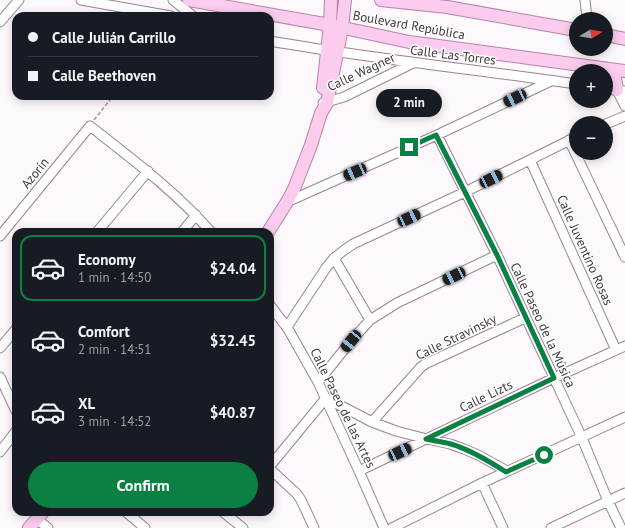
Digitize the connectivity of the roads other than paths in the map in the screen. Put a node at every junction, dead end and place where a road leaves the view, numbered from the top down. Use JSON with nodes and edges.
{"nodes":[{"id":1,"x":19,"y":0,"type":"edge"},
{"id":2,"x":81,"y":0,"type":"edge"},
{"id":3,"x":172,"y":0,"type":"edge"},
{"id":4,"x":189,"y":0,"type":"edge"},
{"id":5,"x":331,"y":0,"type":"edge"},
{"id":6,"x":345,"y":0,"type":"edge"},
{"id":7,"x":381,"y":0,"type":"edge"},
{"id":8,"x":585,"y":0,"type":"edge"},
{"id":9,"x":423,"y":2,"type":"edge"},
{"id":10,"x":148,"y":12,"type":"edge"},
{"id":11,"x":188,"y":12,"type":"edge"},
{"id":12,"x":257,"y":12,"type":"edge"},
{"id":13,"x":586,"y":12,"type":"edge"},
{"id":14,"x":274,"y":15,"type":"edge"},
{"id":15,"x":0,"y":22,"type":"edge"},
{"id":16,"x":330,"y":25,"type":"junction"},
{"id":17,"x":342,"y":28,"type":"junction"},
{"id":18,"x":569,"y":29,"type":"edge"},
{"id":19,"x":613,"y":36,"type":"edge"},
{"id":20,"x":625,"y":38,"type":"edge"},
{"id":21,"x":274,"y":42,"type":"edge"},
{"id":22,"x":333,"y":52,"type":"junction"},
{"id":23,"x":413,"y":63,"type":"junction"},
{"id":24,"x":570,"y":64,"type":"edge"},
{"id":25,"x":613,"y":70,"type":"edge"},
{"id":26,"x":625,"y":71,"type":"edge"},
{"id":27,"x":613,"y":74,"type":"edge"},
{"id":28,"x":625,"y":80,"type":"edge"},
{"id":29,"x":551,"y":81,"type":"junction"},
{"id":30,"x":569,"y":83,"type":"edge"},
{"id":31,"x":616,"y":90,"type":"edge"},
{"id":32,"x":323,"y":106,"type":"junction"},
{"id":33,"x":625,"y":106,"type":"edge"},
{"id":34,"x":625,"y":116,"type":"edge"},
{"id":35,"x":613,"y":121,"type":"edge"},
{"id":36,"x":436,"y":135,"type":"junction"},
{"id":37,"x":569,"y":140,"type":"edge"},
{"id":38,"x":530,"y":160,"type":"junction"},
{"id":39,"x":581,"y":160,"type":"edge"},
{"id":40,"x":148,"y":171,"type":"junction"},
{"id":41,"x":465,"y":192,"type":"junction"},
{"id":42,"x":287,"y":202,"type":"junction"},
{"id":43,"x":196,"y":215,"type":"junction"},
{"id":44,"x":100,"y":228,"type":"edge"},
{"id":45,"x":185,"y":228,"type":"edge"},
{"id":46,"x":207,"y":228,"type":"edge"},
{"id":47,"x":271,"y":228,"type":"edge"},
{"id":48,"x":0,"y":236,"type":"edge"},
{"id":49,"x":497,"y":255,"type":"junction"},
{"id":50,"x":625,"y":257,"type":"edge"},
{"id":51,"x":334,"y":258,"type":"junction"},
{"id":52,"x":274,"y":310,"type":"edge"},
{"id":53,"x":525,"y":318,"type":"junction"},
{"id":54,"x":370,"y":320,"type":"junction"},
{"id":55,"x":287,"y":327,"type":"junction"},
{"id":56,"x":12,"y":334,"type":"edge"},
{"id":57,"x":625,"y":346,"type":"edge"},
{"id":58,"x":0,"y":348,"type":"edge"},
{"id":59,"x":616,"y":350,"type":"junction"},
{"id":60,"x":0,"y":378,"type":"edge"},
{"id":61,"x":554,"y":378,"type":"junction"},
{"id":62,"x":318,"y":382,"type":"junction"},
{"id":63,"x":326,"y":398,"type":"junction"},
{"id":64,"x":12,"y":403,"type":"edge"},
{"id":65,"x":625,"y":417,"type":"edge"},
{"id":66,"x":372,"y":422,"type":"junction"},
{"id":67,"x":12,"y":436,"type":"edge"},
{"id":68,"x":582,"y":438,"type":"junction"},
{"id":69,"x":426,"y":439,"type":"junction"},
{"id":70,"x":0,"y":452,"type":"edge"},
{"id":71,"x":274,"y":463,"type":"edge"},
{"id":72,"x":359,"y":471,"type":"junction"},
{"id":73,"x":274,"y":472,"type":"edge"},
{"id":74,"x":506,"y":472,"type":"junction"},
{"id":75,"x":482,"y":483,"type":"junction"},
{"id":76,"x":625,"y":493,"type":"edge"},
{"id":77,"x":608,"y":501,"type":"junction"},
{"id":78,"x":131,"y":516,"type":"edge"},
{"id":79,"x":228,"y":516,"type":"edge"},
{"id":80,"x":36,"y":520,"type":"edge"},
{"id":81,"x":48,"y":528,"type":"edge"},
{"id":82,"x":145,"y":528,"type":"edge"},
{"id":83,"x":243,"y":528,"type":"edge"},
{"id":84,"x":314,"y":528,"type":"edge"},
{"id":85,"x":384,"y":528,"type":"edge"},
{"id":86,"x":392,"y":528,"type":"edge"},
{"id":87,"x":503,"y":528,"type":"edge"},
{"id":88,"x":551,"y":528,"type":"edge"},
{"id":89,"x":621,"y":528,"type":"edge"}],
"edges":[{"from":1,"to":15,"type":"street"},
{"from":2,"to":10,"type":"street"},
{"from":3,"to":11,"type":"street"},
{"from":4,"to":12,"type":"main road","name":"Boulevard República"},
{"from":5,"to":16,"type":"main road"},
{"from":6,"to":17,"type":"main road"},
{"from":7,"to":9,"type":"main road","name":"Boulevard República"},
{"from":8,"to":13,"type":"street"},
{"from":9,"to":18,"type":"main road","name":"Boulevard República"},
{"from":14,"to":16,"type":"main road","name":"Boulevard República"},
{"from":16,"to":17,"type":"main road","name":"Boulevard República"},
{"from":16,"to":22,"type":"main road"},
{"from":17,"to":22,"type":"main road"},
{"from":17,"to":24,"type":"main road","name":"Boulevard República"},
{"from":19,"to":20,"type":"main road"},
{"from":21,"to":22,"type":"street","name":"Calle Las Torres"},
{"from":22,"to":23,"type":"street","name":"Calle Las Torres"},
{"from":22,"to":32,"type":"main road"},
{"from":23,"to":29,"type":"street","name":"Calle Las Torres"},
{"from":23,"to":32,"type":"street","name":"Calle Wagner"},
{"from":25,"to":26,"type":"main road","name":"Boulevard República"},
{"from":27,"to":31,"type":"main road"},
{"from":28,"to":31,"type":"main road"},
{"from":29,"to":30,"type":"street","name":"Calle Las Torres"},
{"from":29,"to":36,"type":"street"},
{"from":31,"to":33,"type":"street"},
{"from":32,"to":42,"type":"main road"},
{"from":34,"to":35,"type":"street"},
{"from":36,"to":41,"type":"street","name":"Calle Paseo de la Música"},
{"from":36,"to":42,"type":"street"},
{"from":37,"to":38,"type":"street"},
{"from":38,"to":41,"type":"street"},
{"from":38,"to":59,"type":"street","name":"Calle Juventino Rosas"},
{"from":39,"to":50,"type":"street"},
{"from":40,"to":43,"type":"street"},
{"from":40,"to":44,"type":"street"},
{"from":40,"to":48,"type":"street","name":"Azorín"},
{"from":41,"to":49,"type":"street","name":"Calle Paseo de la Música"},
{"from":41,"to":51,"type":"street"},
{"from":42,"to":47,"type":"main road"},
{"from":43,"to":45,"type":"street"},
{"from":43,"to":46,"type":"street"},
{"from":49,"to":53,"type":"street","name":"Calle Paseo de la Música"},
{"from":49,"to":54,"type":"street"},
{"from":51,"to":54,"type":"street"},
{"from":51,"to":55,"type":"street"},
{"from":52,"to":55,"type":"street","name":"Calle Paseo de las Artes"},
{"from":53,"to":61,"type":"street","name":"Calle Paseo de la Música"},
{"from":53,"to":66,"type":"street","name":"Calle Stravinsky"},
{"from":54,"to":62,"type":"street"},
{"from":55,"to":62,"type":"street","name":"Calle Paseo de las Artes"},
{"from":56,"to":58,"type":"street"},
{"from":57,"to":59,"type":"street","name":"Calle Lizts"},
{"from":59,"to":61,"type":"street","name":"Calle Lizts"},
{"from":60,"to":64,"type":"street"},
{"from":61,"to":68,"type":"street","name":"Calle Paseo de la Música"},
{"from":61,"to":69,"type":"street","name":"Calle Lizts"},
{"from":62,"to":63,"type":"street","name":"Calle Paseo de las Artes"},
{"from":63,"to":66,"type":"street"},
{"from":63,"to":71,"type":"street"},
{"from":63,"to":72,"type":"street","name":"Calle Paseo de las Artes"},
{"from":65,"to":68,"type":"street"},
{"from":66,"to":69,"type":"street"},
{"from":67,"to":70,"type":"street"},
{"from":68,"to":74,"type":"street"},
{"from":68,"to":77,"type":"street","name":"Calle Paseo de la Música"},
{"from":69,"to":72,"type":"street","name":"Calle Lizts"},
{"from":69,"to":74,"type":"street"},
{"from":72,"to":85,"type":"street","name":"Calle Paseo de las Artes"},
{"from":73,"to":84,"type":"street"},
{"from":74,"to":75,"type":"street"},
{"from":75,"to":86,"type":"street"},
{"from":75,"to":87,"type":"street"},
{"from":76,"to":77,"type":"street"},
{"from":77,"to":88,"type":"street"},
{"from":77,"to":89,"type":"street","name":"Calle Paseo de la Música"},
{"from":78,"to":82,"type":"street"},
{"from":79,"to":83,"type":"street"},
{"from":80,"to":81,"type":"street"}]}
